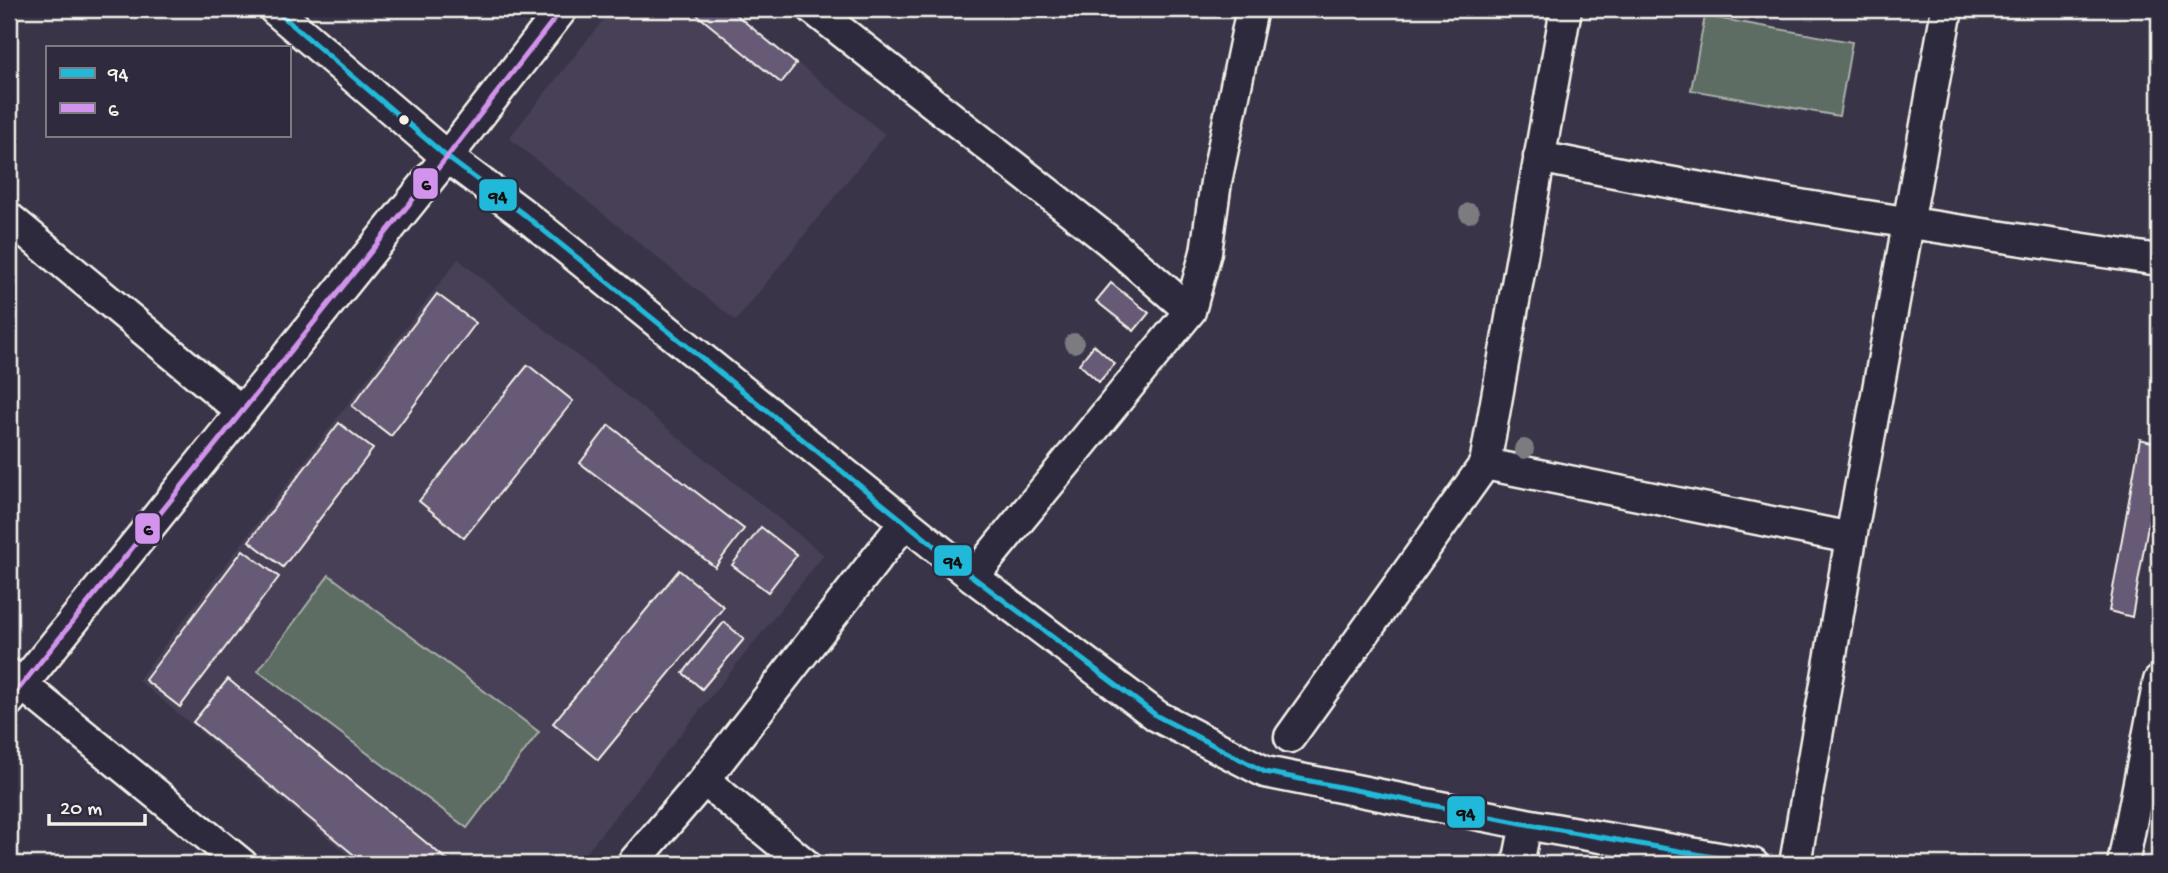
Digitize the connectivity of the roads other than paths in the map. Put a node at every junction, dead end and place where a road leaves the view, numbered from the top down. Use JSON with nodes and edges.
{"nodes":[{"id":1,"x":274,"y":9,"type":"edge"},
{"id":2,"x":562,"y":9,"type":"edge"},
{"id":3,"x":813,"y":9,"type":"edge"},
{"id":4,"x":1252,"y":9,"type":"edge"},
{"id":5,"x":1566,"y":9,"type":"edge"},
{"id":6,"x":1947,"y":9,"type":"edge"},
{"id":7,"x":447,"y":157,"type":"junction"},
{"id":8,"x":1539,"y":157,"type":"junction"},
{"id":9,"x":9,"y":218,"type":"edge"},
{"id":10,"x":1909,"y":223,"type":"junction"},
{"id":11,"x":2159,"y":260,"type":"edge"},
{"id":12,"x":1189,"y":311,"type":"junction"},
{"id":13,"x":241,"y":411,"type":"junction"},
{"id":14,"x":1485,"y":464,"type":"junction"},
{"id":15,"x":905,"y":523,"type":"junction"},
{"id":16,"x":1851,"y":538,"type":"junction"},
{"id":17,"x":973,"y":577,"type":"junction"},
{"id":18,"x":2159,"y":681,"type":"edge"},
{"id":19,"x":13,"y":686,"type":"edge"},
{"id":20,"x":1290,"y":737,"type":"dead end"},
{"id":21,"x":704,"y":780,"type":"junction"},
{"id":22,"x":1526,"y":824,"type":"junction"},
{"id":23,"x":242,"y":864,"type":"edge"},
{"id":24,"x":632,"y":864,"type":"edge"},
{"id":25,"x":805,"y":864,"type":"edge"},
{"id":26,"x":1518,"y":864,"type":"edge"},
{"id":27,"x":1753,"y":864,"type":"edge"},
{"id":28,"x":1795,"y":864,"type":"edge"},
{"id":29,"x":2123,"y":864,"type":"edge"}],
"edges":[{"from":1,"to":7,"type":"street"},
{"from":2,"to":7,"type":"street"},
{"from":3,"to":12,"type":"street"},
{"from":4,"to":12,"type":"street"},
{"from":5,"to":8,"type":"street"},
{"from":6,"to":10,"type":"street"},
{"from":7,"to":13,"type":"street"},
{"from":7,"to":15,"type":"street"},
{"from":8,"to":10,"type":"street"},
{"from":8,"to":14,"type":"street"},
{"from":9,"to":13,"type":"street"},
{"from":10,"to":11,"type":"street"},
{"from":10,"to":16,"type":"street"},
{"from":12,"to":17,"type":"street"},
{"from":13,"to":19,"type":"street"},
{"from":14,"to":16,"type":"street"},
{"from":14,"to":20,"type":"street"},
{"from":15,"to":17,"type":"street"},
{"from":15,"to":21,"type":"street"},
{"from":16,"to":28,"type":"street"},
{"from":17,"to":22,"type":"street"},
{"from":18,"to":29,"type":"street"},
{"from":19,"to":23,"type":"street"},
{"from":21,"to":24,"type":"street"},
{"from":21,"to":25,"type":"street"},
{"from":22,"to":26,"type":"street"},
{"from":22,"to":27,"type":"street"}]}
